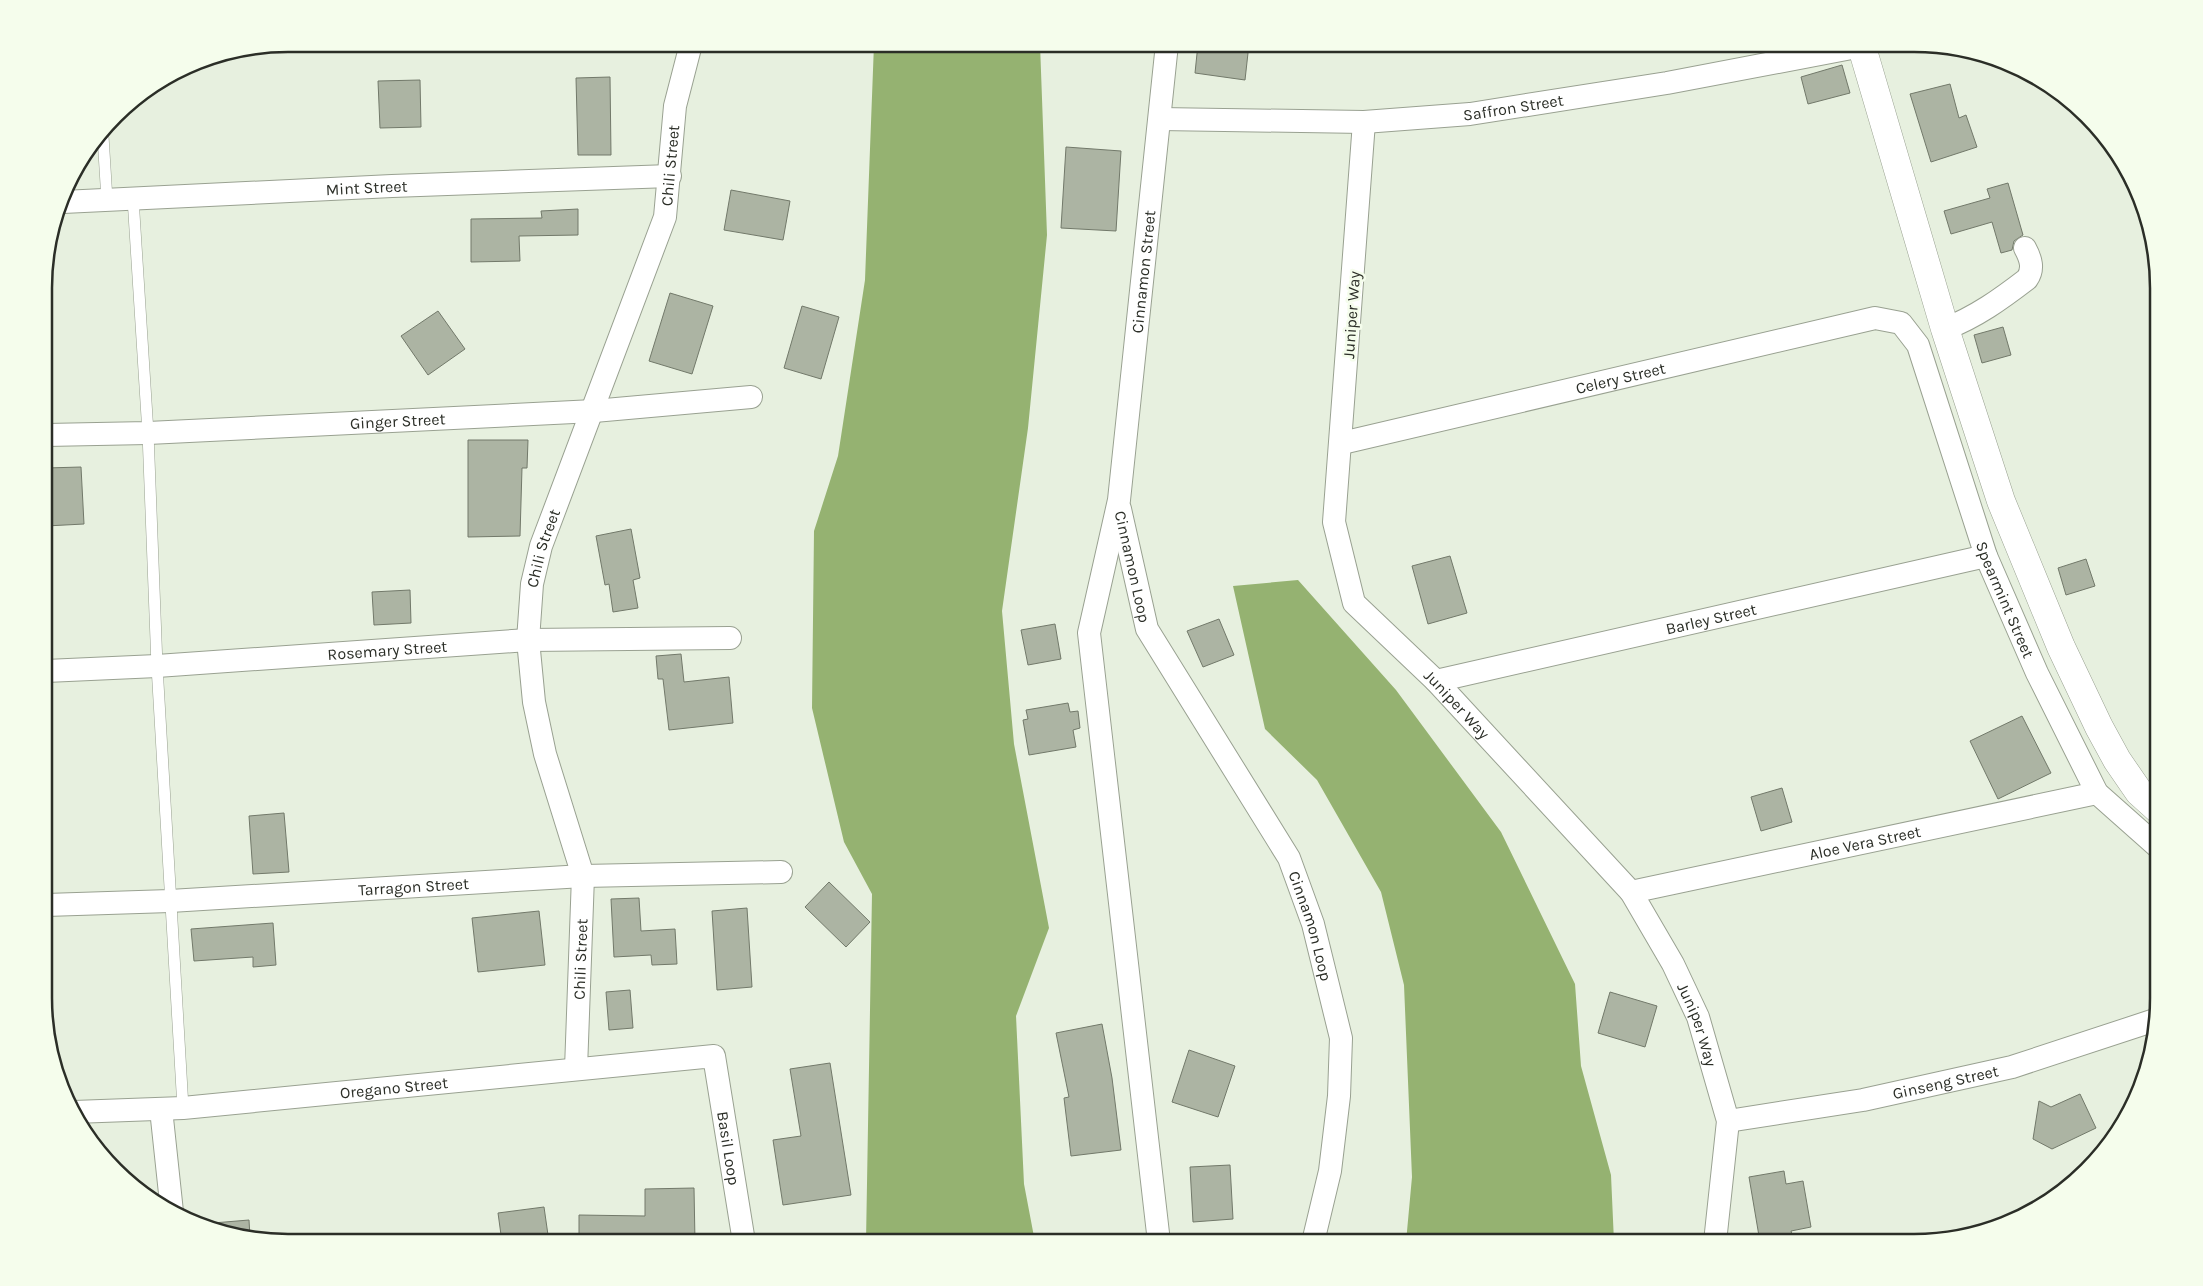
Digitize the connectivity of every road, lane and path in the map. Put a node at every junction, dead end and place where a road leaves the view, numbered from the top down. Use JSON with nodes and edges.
{"nodes":[{"id":1,"x":689,"y":52,"type":"edge"},
{"id":2,"x":1166,"y":52,"type":"edge"},
{"id":3,"x":1824,"y":52,"type":"edge"},
{"id":4,"x":1863,"y":52,"type":"edge"},
{"id":5,"x":1160,"y":118,"type":"junction"},
{"id":6,"x":1364,"y":122,"type":"junction"},
{"id":7,"x":103,"y":142,"type":"edge"},
{"id":8,"x":670,"y":176,"type":"junction"},
{"id":9,"x":133,"y":198,"type":"junction"},
{"id":10,"x":107,"y":200,"type":"junction"},
{"id":11,"x":69,"y":202,"type":"edge"},
{"id":12,"x":2025,"y":248,"type":"dead end"},
{"id":13,"x":1901,"y":323,"type":"joint"},
{"id":14,"x":1945,"y":328,"type":"junction"},
{"id":15,"x":751,"y":397,"type":"dead end"},
{"id":16,"x":594,"y":411,"type":"junction"},
{"id":17,"x":148,"y":433,"type":"junction"},
{"id":18,"x":52,"y":435,"type":"edge"},
{"id":19,"x":1342,"y":443,"type":"junction"},
{"id":20,"x":1118,"y":500,"type":"junction"},
{"id":21,"x":1986,"y":556,"type":"junction"},
{"id":22,"x":730,"y":638,"type":"dead end"},
{"id":23,"x":528,"y":640,"type":"junction"},
{"id":24,"x":157,"y":666,"type":"junction"},
{"id":25,"x":52,"y":671,"type":"edge"},
{"id":26,"x":1436,"y":681,"type":"junction"},
{"id":27,"x":2097,"y":793,"type":"junction"},
{"id":28,"x":2150,"y":801,"type":"edge"},
{"id":29,"x":2150,"y":840,"type":"edge"},
{"id":30,"x":781,"y":872,"type":"dead end"},
{"id":31,"x":583,"y":876,"type":"junction"},
{"id":32,"x":1631,"y":892,"type":"junction"},
{"id":33,"x":170,"y":901,"type":"junction"},
{"id":34,"x":52,"y":905,"type":"edge"},
{"id":35,"x":2149,"y":1022,"type":"edge"},
{"id":36,"x":714,"y":1056,"type":"joint"},
{"id":37,"x":576,"y":1069,"type":"junction"},
{"id":38,"x":183,"y":1108,"type":"junction"},
{"id":39,"x":161,"y":1110,"type":"junction"},
{"id":40,"x":82,"y":1112,"type":"edge"},
{"id":41,"x":1728,"y":1120,"type":"junction"},
{"id":42,"x":171,"y":1202,"type":"edge"},
{"id":43,"x":743,"y":1234,"type":"edge"},
{"id":44,"x":1158,"y":1234,"type":"edge"},
{"id":45,"x":1315,"y":1234,"type":"edge"},
{"id":46,"x":1716,"y":1234,"type":"edge"}],
"edges":[{"from":1,"to":8,"type":"street","name":"Chili Street"},
{"from":2,"to":5,"type":"street","name":"Cinnamon Street"},
{"from":3,"to":6,"type":"street","name":"Saffron Street"},
{"from":4,"to":14,"type":"street"},
{"from":5,"to":6,"type":"street","name":"Saffron Street"},
{"from":5,"to":20,"type":"street","name":"Cinnamon Street"},
{"from":6,"to":19,"type":"street","name":"Juniper Way"},
{"from":7,"to":10,"type":"lane"},
{"from":8,"to":9,"type":"street","name":"Mint Street"},
{"from":8,"to":16,"type":"street","name":"Chili Street"},
{"from":9,"to":10,"type":"street","name":"Mint Street"},
{"from":9,"to":17,"type":"lane"},
{"from":10,"to":11,"type":"street","name":"Mint Street"},
{"from":12,"to":14,"type":"street"},
{"from":13,"to":19,"type":"street","name":"Celery Street"},
{"from":13,"to":21,"type":"street","name":"Spearmint Street"},
{"from":14,"to":28,"type":"street"},
{"from":15,"to":16,"type":"street","name":"Ginger Street"},
{"from":16,"to":17,"type":"street","name":"Ginger Street"},
{"from":16,"to":23,"type":"street","name":"Chili Street"},
{"from":17,"to":18,"type":"street","name":"Ginger Street"},
{"from":17,"to":24,"type":"lane"},
{"from":19,"to":26,"type":"street","name":"Juniper Way"},
{"from":20,"to":44,"type":"street","name":"Cinnamon Loop"},
{"from":20,"to":45,"type":"street","name":"Cinnamon Loop"},
{"from":21,"to":26,"type":"street","name":"Barley Street"},
{"from":21,"to":27,"type":"street","name":"Spearmint Street"},
{"from":22,"to":23,"type":"street","name":"Rosemary Street"},
{"from":23,"to":24,"type":"street","name":"Rosemary Street"},
{"from":23,"to":31,"type":"street","name":"Chili Street"},
{"from":24,"to":25,"type":"street","name":"Rosemary Street"},
{"from":24,"to":33,"type":"lane"},
{"from":26,"to":32,"type":"street","name":"Juniper Way"},
{"from":27,"to":29,"type":"street","name":"Spearmint Street"},
{"from":27,"to":32,"type":"street","name":"Aloe Vera Street"},
{"from":30,"to":31,"type":"street","name":"Tarragon Street"},
{"from":31,"to":33,"type":"street","name":"Tarragon Street"},
{"from":31,"to":37,"type":"street","name":"Chili Street"},
{"from":32,"to":41,"type":"street","name":"Juniper Way"},
{"from":33,"to":34,"type":"street","name":"Tarragon Street"},
{"from":33,"to":38,"type":"lane"},
{"from":35,"to":41,"type":"street","name":"Ginseng Street"},
{"from":36,"to":37,"type":"street","name":"Oregano Street"},
{"from":36,"to":43,"type":"street","name":"Basil Loop"},
{"from":37,"to":38,"type":"street","name":"Oregano Street"},
{"from":38,"to":39,"type":"street","name":"Oregano Street"},
{"from":39,"to":40,"type":"street","name":"Oregano Street"},
{"from":39,"to":42,"type":"street"},
{"from":41,"to":46,"type":"street","name":"Juniper Way"}]}
